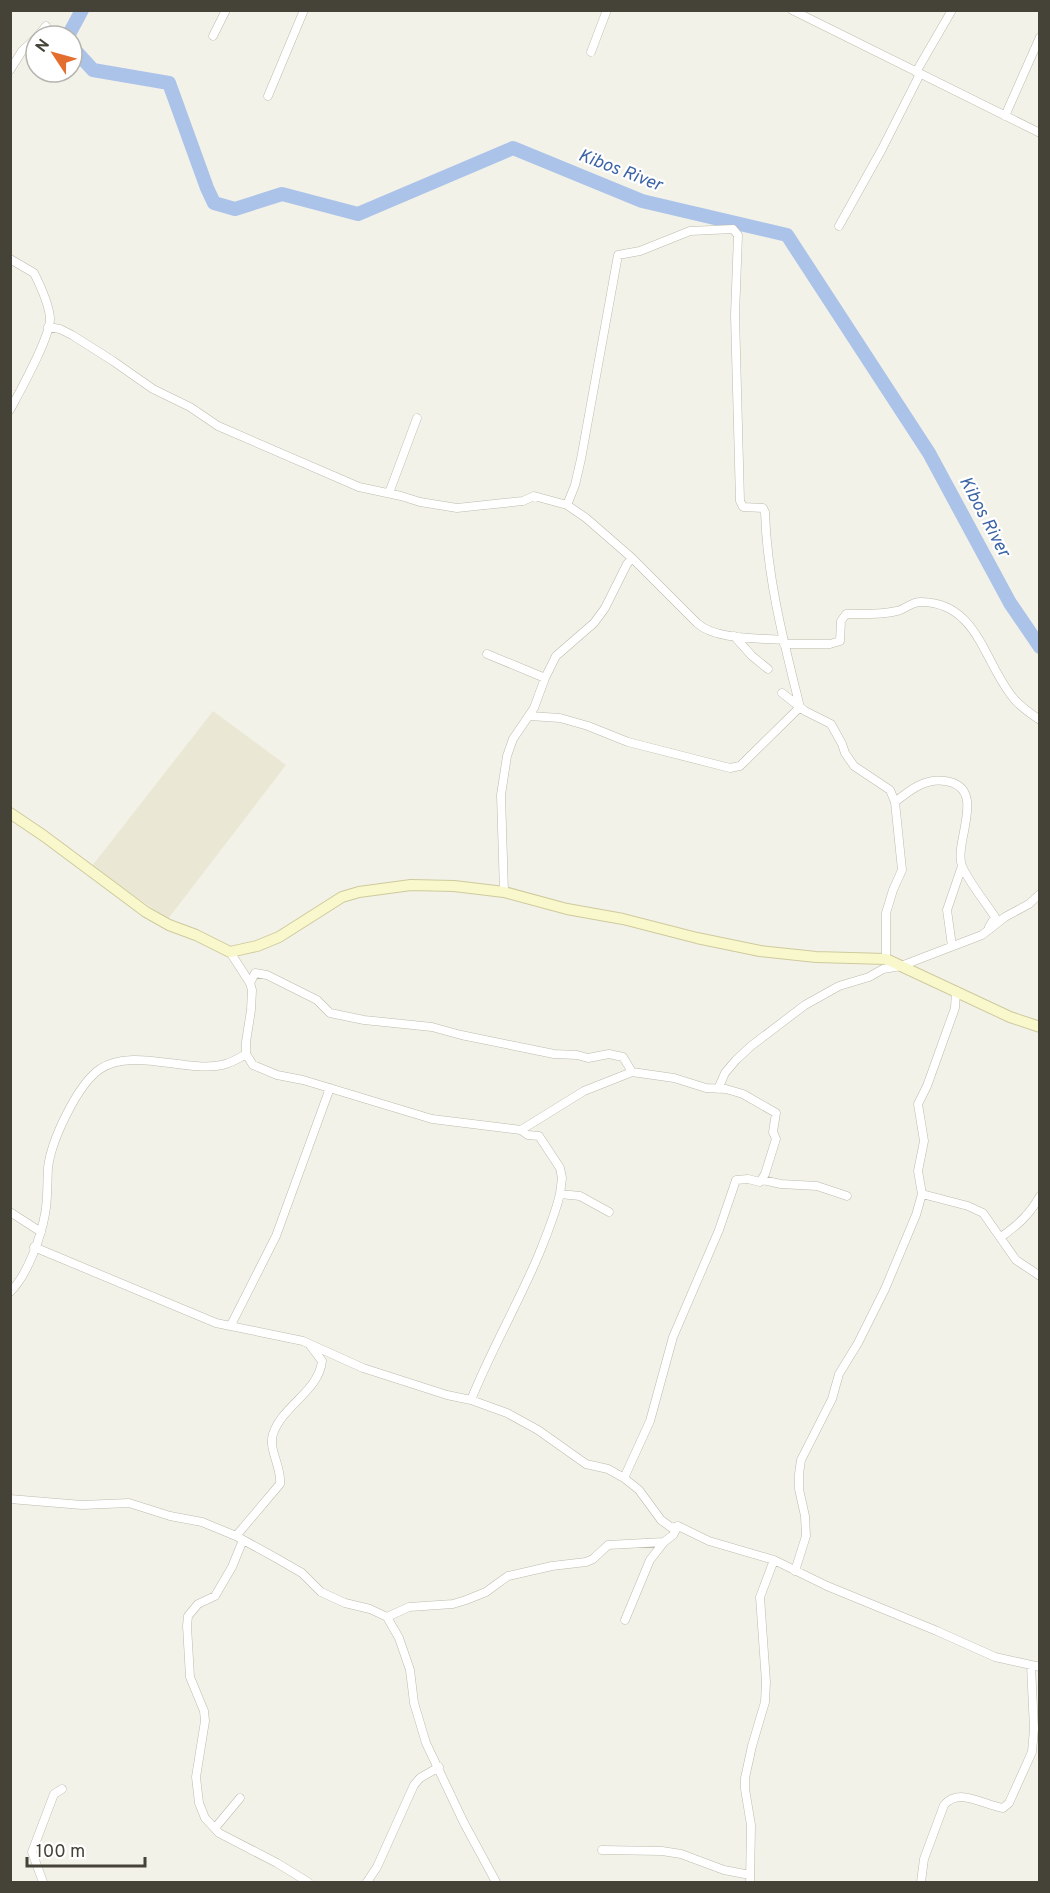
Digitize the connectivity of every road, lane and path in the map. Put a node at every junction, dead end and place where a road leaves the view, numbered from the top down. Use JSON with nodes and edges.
{"nodes":[{"id":1,"x":226,"y":10,"type":"edge"},
{"id":2,"x":304,"y":10,"type":"edge"},
{"id":3,"x":607,"y":10,"type":"edge"},
{"id":4,"x":792,"y":10,"type":"edge"},
{"id":5,"x":952,"y":10,"type":"edge"},
{"id":6,"x":213,"y":36,"type":"dead end"},
{"id":7,"x":1040,"y":37,"type":"edge"},
{"id":8,"x":24,"y":49,"type":"edge"},
{"id":9,"x":591,"y":52,"type":"dead end"},
{"id":10,"x":10,"y":70,"type":"edge"},
{"id":11,"x":918,"y":73,"type":"junction"},
{"id":12,"x":268,"y":96,"type":"dead end"},
{"id":13,"x":1005,"y":116,"type":"junction"},
{"id":14,"x":1040,"y":133,"type":"edge"},
{"id":15,"x":839,"y":226,"type":"dead end"},
{"id":16,"x":10,"y":259,"type":"edge"},
{"id":17,"x":48,"y":327,"type":"junction"},
{"id":18,"x":10,"y":410,"type":"edge"},
{"id":19,"x":417,"y":418,"type":"dead end"},
{"id":20,"x":389,"y":493,"type":"junction"},
{"id":21,"x":567,"y":505,"type":"junction"},
{"id":22,"x":632,"y":558,"type":"junction"},
{"id":23,"x":734,"y":636,"type":"junction"},
{"id":24,"x":784,"y":642,"type":"junction"},
{"id":25,"x":487,"y":654,"type":"dead end"},
{"id":26,"x":768,"y":669,"type":"dead end"},
{"id":27,"x":545,"y":678,"type":"junction"},
{"id":28,"x":782,"y":693,"type":"dead end"},
{"id":29,"x":800,"y":706,"type":"junction"},
{"id":30,"x":530,"y":716,"type":"junction"},
{"id":31,"x":1040,"y":720,"type":"edge"},
{"id":32,"x":895,"y":802,"type":"junction"},
{"id":33,"x":10,"y":813,"type":"edge"},
{"id":34,"x":962,"y":866,"type":"junction"},
{"id":35,"x":504,"y":892,"type":"junction"},
{"id":36,"x":1040,"y":894,"type":"edge"},
{"id":37,"x":987,"y":931,"type":"junction"},
{"id":38,"x":952,"y":945,"type":"junction"},
{"id":39,"x":230,"y":952,"type":"junction"},
{"id":40,"x":886,"y":959,"type":"junction"},
{"id":41,"x":901,"y":966,"type":"junction"},
{"id":42,"x":250,"y":983,"type":"junction"},
{"id":43,"x":956,"y":991,"type":"junction"},
{"id":44,"x":1040,"y":1027,"type":"edge"},
{"id":45,"x":246,"y":1054,"type":"junction"},
{"id":46,"x":632,"y":1072,"type":"junction"},
{"id":47,"x":330,"y":1088,"type":"junction"},
{"id":48,"x":718,"y":1089,"type":"junction"},
{"id":49,"x":521,"y":1130,"type":"junction"},
{"id":50,"x":762,"y":1180,"type":"junction"},
{"id":51,"x":560,"y":1194,"type":"junction"},
{"id":52,"x":922,"y":1194,"type":"junction"},
{"id":53,"x":847,"y":1196,"type":"dead end"},
{"id":54,"x":1040,"y":1196,"type":"edge"},
{"id":55,"x":10,"y":1212,"type":"edge"},
{"id":56,"x":609,"y":1212,"type":"dead end"},
{"id":57,"x":41,"y":1232,"type":"junction"},
{"id":58,"x":1001,"y":1237,"type":"junction"},
{"id":59,"x":34,"y":1247,"type":"junction"},
{"id":60,"x":1040,"y":1276,"type":"edge"},
{"id":61,"x":10,"y":1292,"type":"edge"},
{"id":62,"x":231,"y":1325,"type":"junction"},
{"id":63,"x":307,"y":1342,"type":"junction"},
{"id":64,"x":471,"y":1400,"type":"junction"},
{"id":65,"x":624,"y":1478,"type":"junction"},
{"id":66,"x":10,"y":1499,"type":"edge"},
{"id":67,"x":678,"y":1526,"type":"junction"},
{"id":68,"x":239,"y":1538,"type":"junction"},
{"id":69,"x":664,"y":1542,"type":"junction"},
{"id":70,"x":774,"y":1560,"type":"junction"},
{"id":71,"x":795,"y":1571,"type":"junction"},
{"id":72,"x":387,"y":1617,"type":"junction"},
{"id":73,"x":625,"y":1620,"type":"dead end"},
{"id":74,"x":1030,"y":1665,"type":"junction"},
{"id":75,"x":1040,"y":1667,"type":"edge"},
{"id":76,"x":439,"y":1767,"type":"junction"},
{"id":77,"x":62,"y":1789,"type":"dead end"},
{"id":78,"x":240,"y":1798,"type":"dead end"},
{"id":79,"x":215,"y":1828,"type":"junction"},
{"id":80,"x":602,"y":1850,"type":"dead end"},
{"id":81,"x":750,"y":1879,"type":"edge"},
{"id":82,"x":43,"y":1882,"type":"edge"},
{"id":83,"x":308,"y":1882,"type":"edge"},
{"id":84,"x":367,"y":1882,"type":"edge"},
{"id":85,"x":496,"y":1882,"type":"edge"},
{"id":86,"x":921,"y":1882,"type":"edge"}],
"edges":[{"from":1,"to":6,"type":"street"},
{"from":2,"to":12,"type":"street"},
{"from":3,"to":9,"type":"street"},
{"from":4,"to":11,"type":"street"},
{"from":5,"to":11,"type":"street"},
{"from":7,"to":13,"type":"street"},
{"from":8,"to":10,"type":"street"},
{"from":11,"to":13,"type":"street"},
{"from":11,"to":15,"type":"street"},
{"from":13,"to":14,"type":"street"},
{"from":16,"to":17,"type":"street"},
{"from":17,"to":18,"type":"street"},
{"from":17,"to":20,"type":"street"},
{"from":19,"to":20,"type":"street"},
{"from":20,"to":21,"type":"street"},
{"from":21,"to":22,"type":"street"},
{"from":21,"to":24,"type":"street"},
{"from":22,"to":23,"type":"street"},
{"from":22,"to":27,"type":"street"},
{"from":23,"to":24,"type":"street"},
{"from":23,"to":26,"type":"street"},
{"from":24,"to":29,"type":"street"},
{"from":24,"to":31,"type":"street"},
{"from":25,"to":27,"type":"street"},
{"from":27,"to":30,"type":"street"},
{"from":28,"to":29,"type":"street"},
{"from":29,"to":30,"type":"street"},
{"from":29,"to":32,"type":"street"},
{"from":30,"to":35,"type":"street"},
{"from":32,"to":34,"type":"street"},
{"from":32,"to":40,"type":"street"},
{"from":33,"to":39,"type":"main road"},
{"from":34,"to":37,"type":"street"},
{"from":34,"to":38,"type":"street"},
{"from":35,"to":39,"type":"main road"},
{"from":35,"to":40,"type":"main road"},
{"from":36,"to":37,"type":"street"},
{"from":37,"to":38,"type":"street"},
{"from":38,"to":41,"type":"street"},
{"from":39,"to":42,"type":"street"},
{"from":40,"to":41,"type":"main road"},
{"from":41,"to":43,"type":"main road"},
{"from":41,"to":48,"type":"street"},
{"from":42,"to":45,"type":"street"},
{"from":42,"to":46,"type":"street"},
{"from":43,"to":44,"type":"main road"},
{"from":43,"to":52,"type":"street"},
{"from":45,"to":47,"type":"street"},
{"from":45,"to":57,"type":"street"},
{"from":46,"to":48,"type":"street"},
{"from":46,"to":49,"type":"street"},
{"from":47,"to":49,"type":"street"},
{"from":47,"to":62,"type":"street"},
{"from":48,"to":50,"type":"street"},
{"from":49,"to":51,"type":"street"},
{"from":50,"to":53,"type":"street"},
{"from":50,"to":65,"type":"street"},
{"from":51,"to":56,"type":"street"},
{"from":51,"to":64,"type":"street"},
{"from":52,"to":58,"type":"street"},
{"from":52,"to":71,"type":"street"},
{"from":54,"to":58,"type":"street"},
{"from":55,"to":57,"type":"street"},
{"from":57,"to":59,"type":"street"},
{"from":58,"to":60,"type":"street"},
{"from":59,"to":61,"type":"street"},
{"from":59,"to":62,"type":"street"},
{"from":62,"to":63,"type":"street"},
{"from":63,"to":64,"type":"street"},
{"from":63,"to":68,"type":"street"},
{"from":64,"to":65,"type":"street"},
{"from":65,"to":67,"type":"street"},
{"from":66,"to":68,"type":"street"},
{"from":67,"to":69,"type":"street"},
{"from":67,"to":70,"type":"street"},
{"from":68,"to":72,"type":"street"},
{"from":68,"to":79,"type":"street"},
{"from":69,"to":72,"type":"street"},
{"from":69,"to":73,"type":"street"},
{"from":70,"to":71,"type":"street"},
{"from":70,"to":81,"type":"street"},
{"from":71,"to":74,"type":"street"},
{"from":72,"to":76,"type":"street"},
{"from":74,"to":75,"type":"street"},
{"from":74,"to":86,"type":"street"},
{"from":76,"to":84,"type":"street"},
{"from":76,"to":85,"type":"street"},
{"from":77,"to":82,"type":"street"},
{"from":78,"to":79,"type":"street"},
{"from":79,"to":83,"type":"street"},
{"from":80,"to":81,"type":"street"}]}
